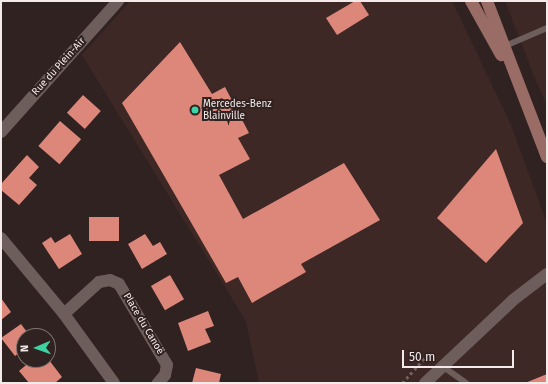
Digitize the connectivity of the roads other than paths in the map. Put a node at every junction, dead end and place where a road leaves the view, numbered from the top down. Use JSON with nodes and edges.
{"nodes":[{"id":1,"x":118,"y":1,"type":"edge"},
{"id":2,"x":471,"y":1,"type":"edge"},
{"id":3,"x":488,"y":1,"type":"edge"},
{"id":4,"x":547,"y":28,"type":"edge"},
{"id":5,"x":501,"y":48,"type":"junction"},
{"id":6,"x":1,"y":132,"type":"edge"},
{"id":7,"x":547,"y":157,"type":"edge"},
{"id":8,"x":1,"y":238,"type":"edge"},
{"id":9,"x":547,"y":274,"type":"edge"},
{"id":10,"x":64,"y":314,"type":"junction"},
{"id":11,"x":442,"y":366,"type":"junction"},
{"id":12,"x":114,"y":383,"type":"edge"},
{"id":13,"x":158,"y":383,"type":"edge"},
{"id":14,"x":425,"y":383,"type":"edge"},
{"id":15,"x":466,"y":383,"type":"edge"}],
"edges":[{"from":1,"to":6,"type":"street","name":"Rue du Plein-Air"},
{"from":2,"to":5,"type":"street"},
{"from":3,"to":5,"type":"street"},
{"from":4,"to":5,"type":"lane"},
{"from":5,"to":7,"type":"street"},
{"from":8,"to":10,"type":"street"},
{"from":9,"to":11,"type":"street"},
{"from":10,"to":12,"type":"street"},
{"from":10,"to":13,"type":"street","name":"Place du Canoë"},
{"from":11,"to":14,"type":"street"},
{"from":11,"to":15,"type":"lane"}]}
